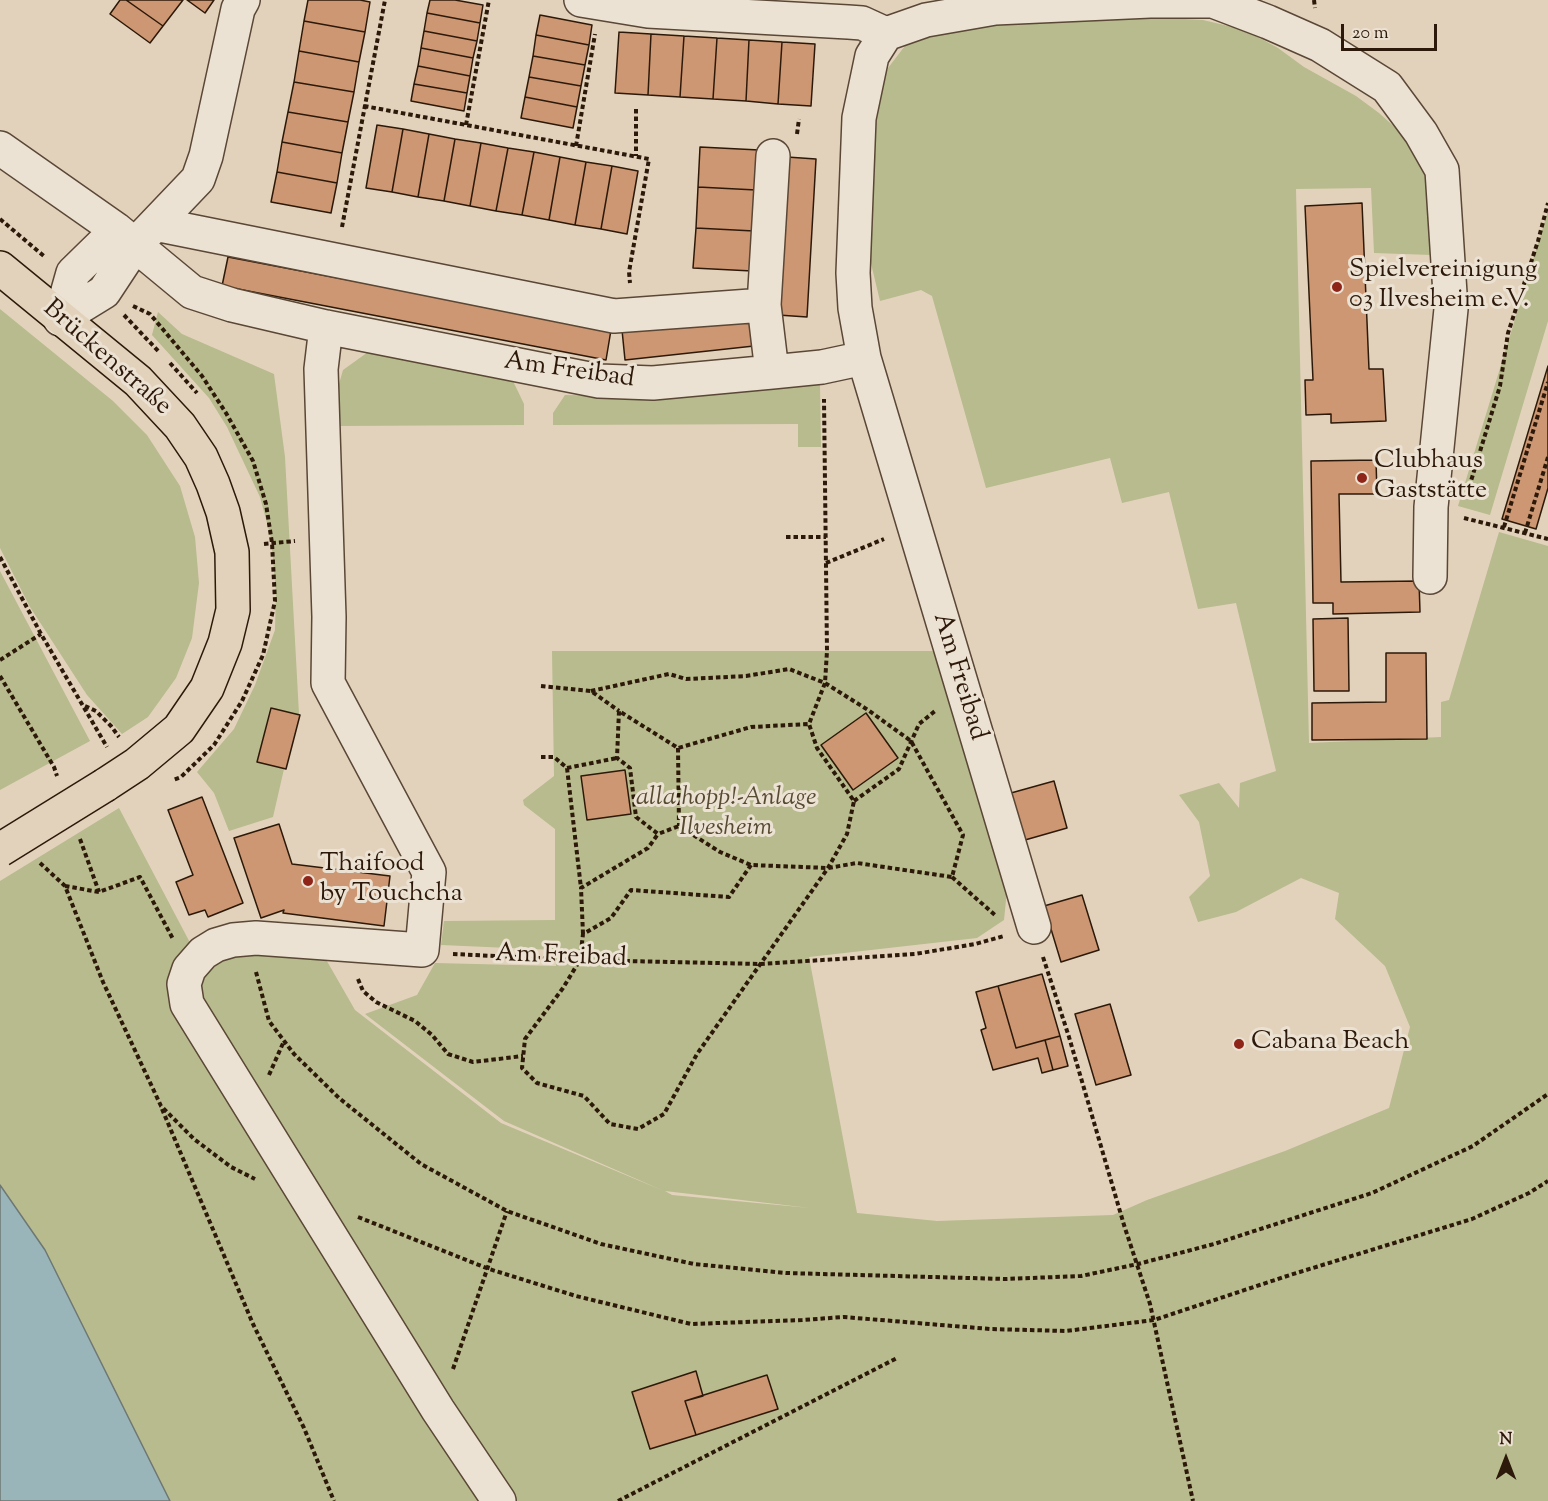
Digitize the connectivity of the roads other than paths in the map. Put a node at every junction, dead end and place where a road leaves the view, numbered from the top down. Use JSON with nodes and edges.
{"nodes":[{"id":1,"x":243,"y":0,"type":"edge"},
{"id":2,"x":591,"y":2,"type":"edge"},
{"id":3,"x":886,"y":34,"type":"junction"},
{"id":4,"x":0,"y":148,"type":"edge"},
{"id":5,"x":773,"y":156,"type":"dead end"},
{"id":6,"x":136,"y":233,"type":"junction"},
{"id":7,"x":0,"y":268,"type":"edge"},
{"id":8,"x":764,"y":305,"type":"junction"},
{"id":9,"x":60,"y":319,"type":"junction"},
{"id":10,"x":326,"y":327,"type":"junction"},
{"id":11,"x":864,"y":358,"type":"junction"},
{"id":12,"x":772,"y":372,"type":"junction"},
{"id":13,"x":1430,"y":577,"type":"dead end"},
{"id":14,"x":0,"y":850,"type":"edge"},
{"id":15,"x":1034,"y":927,"type":"road end"},
{"id":16,"x":499,"y":1501,"type":"edge"}],
"edges":[{"from":1,"to":6,"type":"street"},
{"from":2,"to":3,"type":"street"},
{"from":3,"to":11,"type":"street"},
{"from":3,"to":13,"type":"street"},
{"from":4,"to":6,"type":"street","name":"Am Freibad"},
{"from":5,"to":8,"type":"street"},
{"from":6,"to":8,"type":"street"},
{"from":6,"to":9,"type":"street"},
{"from":6,"to":9,"type":"street"},
{"from":6,"to":10,"type":"street","name":"Am Freibad"},
{"from":7,"to":9,"type":"main road","name":"Brückenstraße"},
{"from":8,"to":12,"type":"street"},
{"from":9,"to":14,"type":"main road","name":"Brückenstraße","bridge":true},
{"from":10,"to":12,"type":"street","name":"Am Freibad"},
{"from":10,"to":16,"type":"street"},
{"from":11,"to":12,"type":"street","name":"Am Freibad"},
{"from":11,"to":15,"type":"street","name":"Am Freibad"}]}
